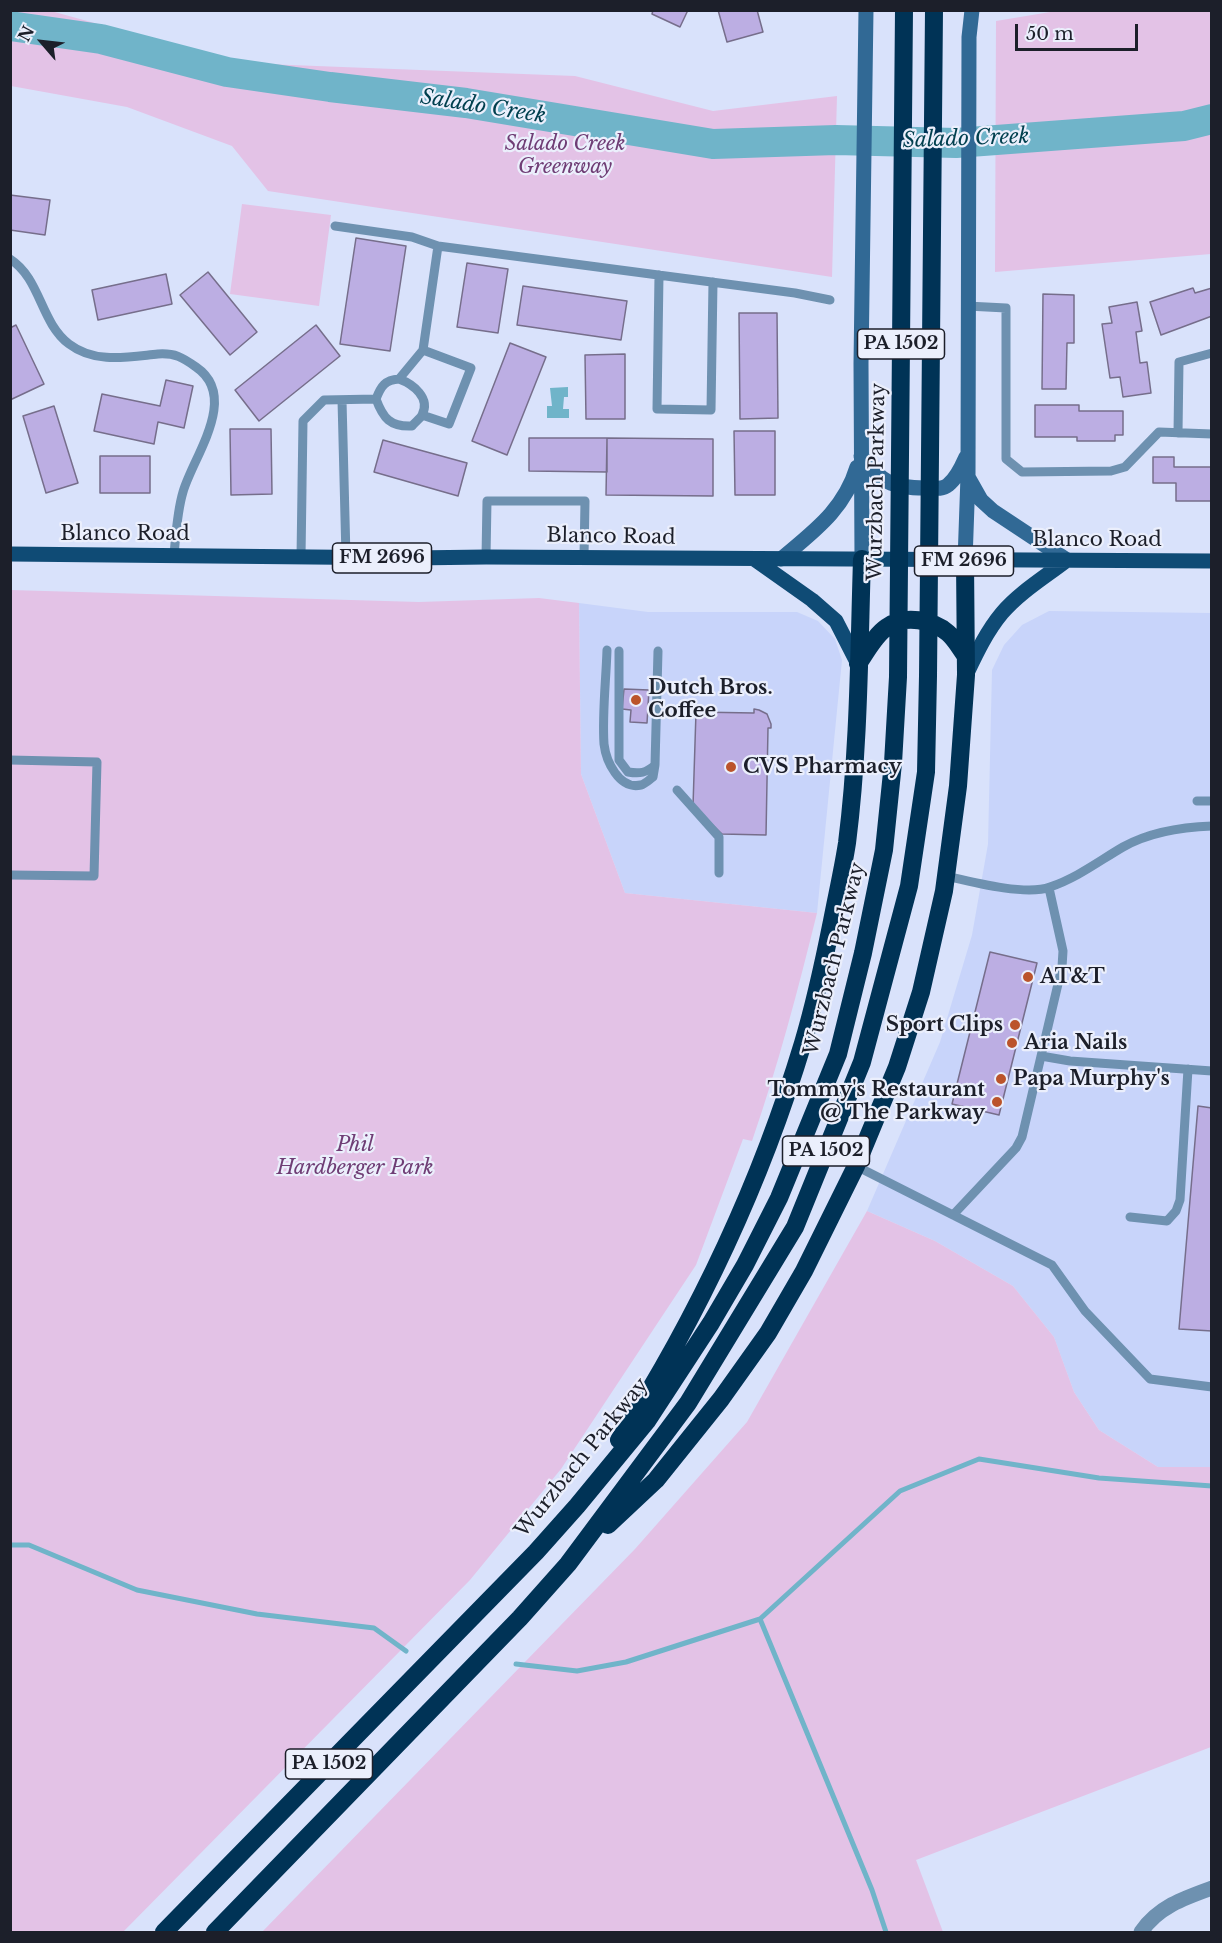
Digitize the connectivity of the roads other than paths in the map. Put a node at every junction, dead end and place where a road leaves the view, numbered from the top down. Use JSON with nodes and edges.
{"nodes":[{"id":1,"x":866,"y":10,"type":"edge"},
{"id":2,"x":904,"y":10,"type":"edge"},
{"id":3,"x":934,"y":10,"type":"edge"},
{"id":4,"x":972,"y":10,"type":"edge"},
{"id":5,"x":334,"y":226,"type":"dead end"},
{"id":6,"x":438,"y":246,"type":"junction"},
{"id":7,"x":10,"y":259,"type":"edge"},
{"id":8,"x":658,"y":276,"type":"junction"},
{"id":9,"x":713,"y":282,"type":"junction"},
{"id":10,"x":830,"y":300,"type":"dead end"},
{"id":11,"x":967,"y":306,"type":"junction"},
{"id":12,"x":423,"y":350,"type":"junction"},
{"id":13,"x":1212,"y":353,"type":"edge"},
{"id":14,"x":399,"y":379,"type":"junction"},
{"id":15,"x":376,"y":399,"type":"junction"},
{"id":16,"x":342,"y":400,"type":"junction"},
{"id":17,"x":422,"y":415,"type":"junction"},
{"id":18,"x":1178,"y":432,"type":"junction"},
{"id":19,"x":1212,"y":434,"type":"edge"},
{"id":20,"x":861,"y":456,"type":"junction"},
{"id":21,"x":967,"y":456,"type":"junction"},
{"id":22,"x":968,"y":476,"type":"junction"},
{"id":23,"x":10,"y":554,"type":"edge"},
{"id":24,"x":174,"y":555,"type":"junction"},
{"id":25,"x":302,"y":557,"type":"junction"},
{"id":26,"x":346,"y":557,"type":"junction"},
{"id":27,"x":486,"y":557,"type":"junction"},
{"id":28,"x":584,"y":558,"type":"junction"},
{"id":29,"x":754,"y":559,"type":"junction"},
{"id":30,"x":781,"y":559,"type":"junction"},
{"id":31,"x":862,"y":559,"type":"junction"},
{"id":32,"x":1067,"y":560,"type":"junction"},
{"id":33,"x":965,"y":561,"type":"junction"},
{"id":34,"x":1212,"y":561,"type":"edge"},
{"id":35,"x":607,"y":650,"type":"dead end"},
{"id":36,"x":619,"y":651,"type":"dead end"},
{"id":37,"x":658,"y":651,"type":"dead end"},
{"id":38,"x":965,"y":655,"type":"junction"},
{"id":39,"x":858,"y":663,"type":"junction"},
{"id":40,"x":966,"y":675,"type":"junction"},
{"id":41,"x":10,"y":760,"type":"edge"},
{"id":42,"x":655,"y":765,"type":"junction"},
{"id":43,"x":677,"y":790,"type":"dead end"},
{"id":44,"x":1197,"y":801,"type":"dead end"},
{"id":45,"x":1212,"y":801,"type":"edge"},
{"id":46,"x":1212,"y":826,"type":"edge"},
{"id":47,"x":719,"y":873,"type":"dead end"},
{"id":48,"x":10,"y":875,"type":"edge"},
{"id":49,"x":946,"y":876,"type":"junction"},
{"id":50,"x":1048,"y":888,"type":"junction"},
{"id":51,"x":1041,"y":1056,"type":"junction"},
{"id":52,"x":1188,"y":1069,"type":"junction"},
{"id":53,"x":1212,"y":1071,"type":"edge"},
{"id":54,"x":855,"y":1166,"type":"junction"},
{"id":55,"x":953,"y":1215,"type":"junction"},
{"id":56,"x":1130,"y":1216,"type":"dead end"},
{"id":57,"x":1212,"y":1387,"type":"edge"},
{"id":58,"x":577,"y":1506,"type":"junction"},
{"id":59,"x":568,"y":1564,"type":"junction"},
{"id":60,"x":1212,"y":1888,"type":"edge"},
{"id":61,"x":164,"y":1932,"type":"edge"},
{"id":62,"x":215,"y":1932,"type":"edge"},
{"id":63,"x":1141,"y":1932,"type":"edge"}],
"edges":[{"from":1,"to":20,"type":"street","name":"Wurzbach Parkway"},
{"from":2,"to":58,"type":"highway","name":"Wurzbach Parkway","number":"PA 1502"},
{"from":3,"to":59,"type":"highway","number":"PA 1502"},
{"from":4,"to":11,"type":"street"},
{"from":5,"to":6,"type":"lane"},
{"from":6,"to":8,"type":"lane"},
{"from":6,"to":12,"type":"lane"},
{"from":7,"to":24,"type":"lane"},
{"from":8,"to":9,"type":"lane"},
{"from":8,"to":9,"type":"lane"},
{"from":9,"to":10,"type":"lane"},
{"from":11,"to":18,"type":"lane"},
{"from":11,"to":21,"type":"street"},
{"from":12,"to":14,"type":"lane"},
{"from":12,"to":17,"type":"lane"},
{"from":13,"to":18,"type":"lane"},
{"from":14,"to":15,"type":"lane"},
{"from":14,"to":17,"type":"lane"},
{"from":15,"to":16,"type":"lane"},
{"from":15,"to":17,"type":"lane"},
{"from":16,"to":25,"type":"lane"},
{"from":16,"to":26,"type":"lane"},
{"from":18,"to":19,"type":"lane"},
{"from":20,"to":21,"type":"street"},
{"from":20,"to":30,"type":"street"},
{"from":20,"to":31,"type":"street","name":"Wurzbach Parkway"},
{"from":21,"to":22,"type":"street"},
{"from":22,"to":32,"type":"street"},
{"from":22,"to":33,"type":"street"},
{"from":23,"to":24,"type":"main road","name":"Blanco Road","number":"FM 2696"},
{"from":24,"to":25,"type":"main road","name":"Blanco Road","number":"FM 2696"},
{"from":25,"to":26,"type":"main road","name":"Blanco Road","number":"FM 2696"},
{"from":26,"to":27,"type":"main road","name":"Blanco Road","number":"FM 2696"},
{"from":27,"to":28,"type":"main road","name":"Blanco Road","number":"FM 2696"},
{"from":27,"to":28,"type":"lane"},
{"from":28,"to":29,"type":"main road","name":"Blanco Road","number":"FM 2696"},
{"from":29,"to":30,"type":"main road","name":"Blanco Road","number":"FM 2696"},
{"from":29,"to":39,"type":"main road"},
{"from":30,"to":31,"type":"main road","name":"Blanco Road","number":"FM 2696"},
{"from":31,"to":33,"type":"main road","name":"Blanco Road","number":"FM 2696"},
{"from":31,"to":39,"type":"highway"},
{"from":32,"to":33,"type":"main road","name":"Blanco Road","number":"FM 2696"},
{"from":32,"to":34,"type":"main road","name":"Blanco Road","number":"FM 2696"},
{"from":32,"to":40,"type":"main road"},
{"from":33,"to":38,"type":"highway"},
{"from":35,"to":42,"type":"lane"},
{"from":36,"to":42,"type":"lane"},
{"from":37,"to":42,"type":"lane"},
{"from":38,"to":39,"type":"highway"},
{"from":38,"to":40,"type":"highway"},
{"from":39,"to":58,"type":"highway"},
{"from":40,"to":49,"type":"highway"},
{"from":41,"to":48,"type":"lane"},
{"from":43,"to":47,"type":"lane"},
{"from":44,"to":45,"type":"lane"},
{"from":46,"to":50,"type":"lane"},
{"from":49,"to":50,"type":"lane"},
{"from":49,"to":54,"type":"highway"},
{"from":50,"to":51,"type":"lane"},
{"from":51,"to":52,"type":"lane"},
{"from":51,"to":55,"type":"lane"},
{"from":52,"to":53,"type":"lane"},
{"from":52,"to":56,"type":"lane"},
{"from":54,"to":55,"type":"lane"},
{"from":54,"to":59,"type":"highway"},
{"from":55,"to":57,"type":"lane"},
{"from":58,"to":61,"type":"highway","name":"Wurzbach Parkway","number":"PA 1502"},
{"from":59,"to":62,"type":"highway","number":"PA 1502"},
{"from":60,"to":63,"type":"street"}]}
